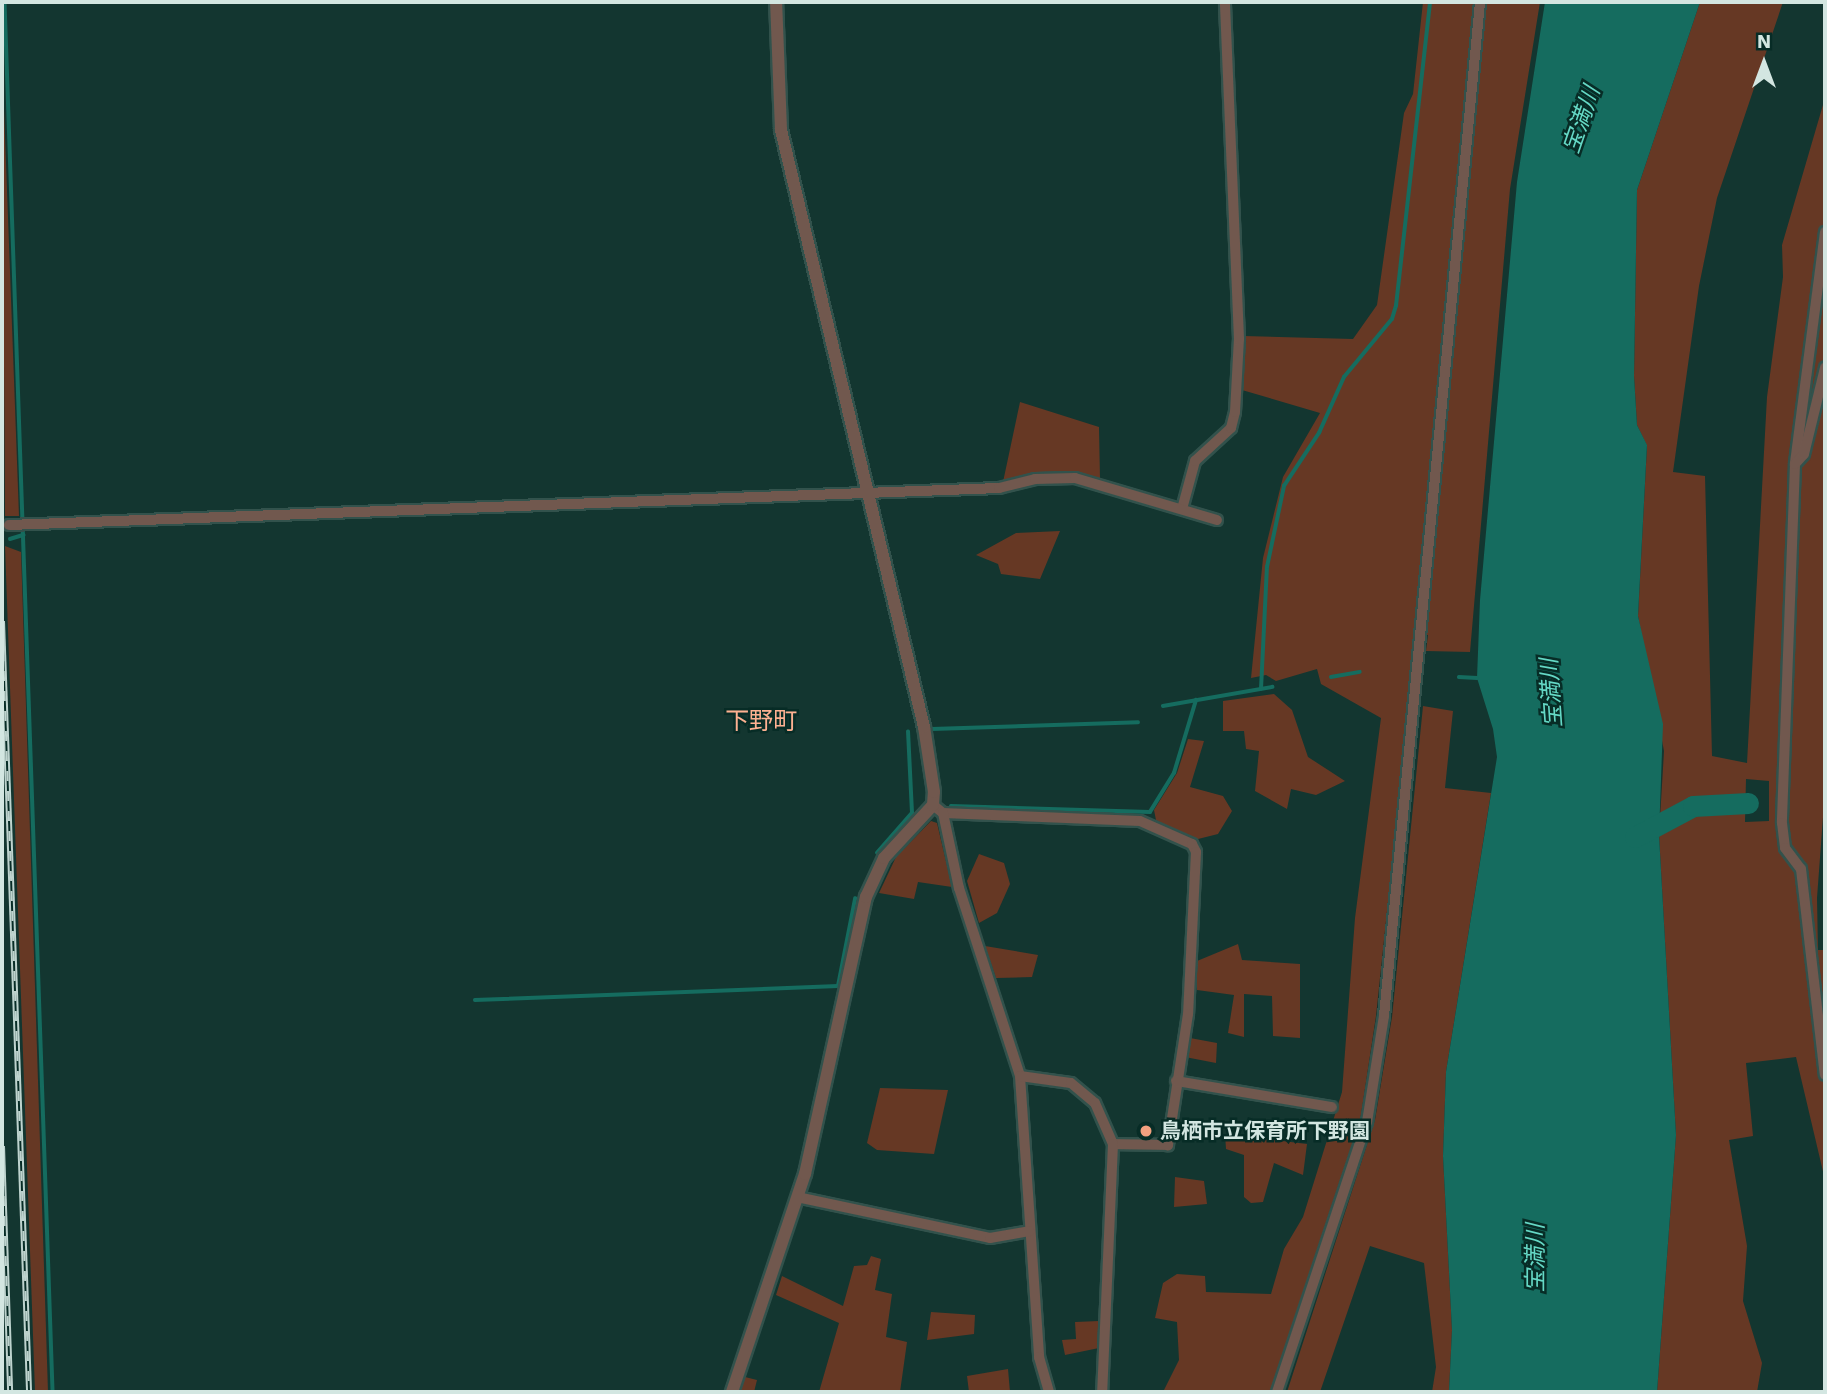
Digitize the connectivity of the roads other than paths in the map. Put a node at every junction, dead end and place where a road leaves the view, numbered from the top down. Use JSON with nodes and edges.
{"nodes":[{"id":1,"x":776,"y":2,"type":"edge"},
{"id":2,"x":1225,"y":2,"type":"edge"},
{"id":3,"x":1480,"y":2,"type":"edge"},
{"id":4,"x":1825,"y":232,"type":"edge"},
{"id":5,"x":1825,"y":368,"type":"edge"},
{"id":6,"x":1795,"y":464,"type":"junction"},
{"id":7,"x":866,"y":494,"type":"junction"},
{"id":8,"x":1182,"y":509,"type":"junction"},
{"id":9,"x":1217,"y":520,"type":"dead end"},
{"id":10,"x":13,"y":524,"type":"dead end"},
{"id":11,"x":938,"y":809,"type":"junction"},
{"id":12,"x":1825,"y":1075,"type":"edge"},
{"id":13,"x":1020,"y":1076,"type":"junction"},
{"id":14,"x":1176,"y":1081,"type":"junction"},
{"id":15,"x":1332,"y":1107,"type":"dead end"},
{"id":16,"x":1113,"y":1144,"type":"junction"},
{"id":17,"x":797,"y":1197,"type":"junction"},
{"id":18,"x":1029,"y":1231,"type":"junction"},
{"id":19,"x":732,"y":1392,"type":"edge"},
{"id":20,"x":1049,"y":1392,"type":"edge"},
{"id":21,"x":1102,"y":1392,"type":"edge"},
{"id":22,"x":1277,"y":1392,"type":"edge"}],
"edges":[{"from":1,"to":7,"type":"street"},
{"from":2,"to":8,"type":"street"},
{"from":3,"to":22,"type":"street"},
{"from":4,"to":6,"type":"street"},
{"from":5,"to":6,"type":"street"},
{"from":6,"to":12,"type":"street"},
{"from":7,"to":8,"type":"street"},
{"from":7,"to":10,"type":"street"},
{"from":7,"to":11,"type":"street"},
{"from":8,"to":9,"type":"street"},
{"from":11,"to":13,"type":"street"},
{"from":11,"to":14,"type":"street"},
{"from":11,"to":17,"type":"street"},
{"from":13,"to":16,"type":"street"},
{"from":13,"to":18,"type":"street"},
{"from":14,"to":15,"type":"street"},
{"from":14,"to":16,"type":"street"},
{"from":16,"to":21,"type":"street"},
{"from":17,"to":18,"type":"street"},
{"from":17,"to":19,"type":"street"},
{"from":18,"to":20,"type":"street"}]}
